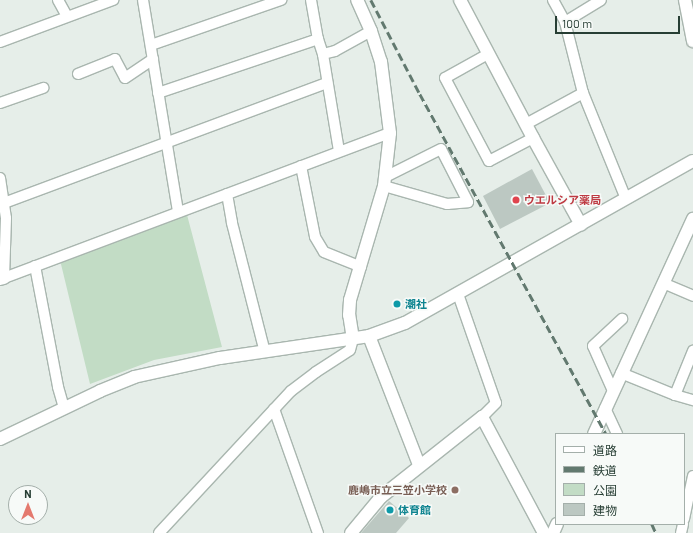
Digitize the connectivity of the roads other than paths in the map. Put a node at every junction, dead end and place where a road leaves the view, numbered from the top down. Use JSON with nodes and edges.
{"nodes":[{"id":1,"x":58,"y":0,"type":"edge"},
{"id":2,"x":113,"y":0,"type":"edge"},
{"id":3,"x":143,"y":0,"type":"edge"},
{"id":4,"x":281,"y":0,"type":"edge"},
{"id":5,"x":311,"y":0,"type":"edge"},
{"id":6,"x":357,"y":0,"type":"edge"},
{"id":7,"x":460,"y":0,"type":"edge"},
{"id":8,"x":553,"y":0,"type":"edge"},
{"id":9,"x":601,"y":0,"type":"edge"},
{"id":10,"x":685,"y":0,"type":"edge"},
{"id":11,"x":67,"y":16,"type":"junction"},
{"id":12,"x":565,"y":22,"type":"junction"},
{"id":13,"x":371,"y":31,"type":"junction"},
{"id":14,"x":318,"y":39,"type":"junction"},
{"id":15,"x":693,"y":41,"type":"edge"},
{"id":16,"x":0,"y":42,"type":"edge"},
{"id":17,"x":151,"y":45,"type":"junction"},
{"id":18,"x":323,"y":54,"type":"junction"},
{"id":19,"x":488,"y":54,"type":"junction"},
{"id":20,"x":153,"y":59,"type":"junction"},
{"id":21,"x":78,"y":74,"type":"dead end"},
{"id":22,"x":327,"y":83,"type":"junction"},
{"id":23,"x":43,"y":88,"type":"dead end"},
{"id":24,"x":158,"y":93,"type":"junction"},
{"id":25,"x":583,"y":93,"type":"junction"},
{"id":26,"x":0,"y":103,"type":"edge"},
{"id":27,"x":526,"y":124,"type":"junction"},
{"id":28,"x":390,"y":133,"type":"junction"},
{"id":29,"x":532,"y":138,"type":"junction"},
{"id":30,"x":166,"y":142,"type":"junction"},
{"id":31,"x":339,"y":151,"type":"junction"},
{"id":32,"x":693,"y":161,"type":"edge"},
{"id":33,"x":301,"y":166,"type":"junction"},
{"id":34,"x":0,"y":178,"type":"edge"},
{"id":35,"x":384,"y":182,"type":"junction"},
{"id":36,"x":227,"y":194,"type":"junction"},
{"id":37,"x":626,"y":199,"type":"junction"},
{"id":38,"x":4,"y":204,"type":"junction"},
{"id":39,"x":178,"y":212,"type":"junction"},
{"id":40,"x":693,"y":219,"type":"edge"},
{"id":41,"x":582,"y":225,"type":"junction"},
{"id":42,"x":35,"y":266,"type":"junction"},
{"id":43,"x":360,"y":267,"type":"junction"},
{"id":44,"x":2,"y":278,"type":"edge"},
{"id":45,"x":663,"y":283,"type":"junction"},
{"id":46,"x":458,"y":294,"type":"junction"},
{"id":47,"x":693,"y":296,"type":"edge"},
{"id":48,"x":622,"y":319,"type":"dead end"},
{"id":49,"x":369,"y":336,"type":"junction"},
{"id":50,"x":353,"y":339,"type":"junction"},
{"id":51,"x":693,"y":351,"type":"edge"},
{"id":52,"x":265,"y":352,"type":"junction"},
{"id":53,"x":621,"y":373,"type":"junction"},
{"id":54,"x":613,"y":391,"type":"junction"},
{"id":55,"x":675,"y":395,"type":"junction"},
{"id":56,"x":693,"y":400,"type":"edge"},
{"id":57,"x":64,"y":408,"type":"junction"},
{"id":58,"x":606,"y":408,"type":"junction"},
{"id":59,"x":274,"y":409,"type":"junction"},
{"id":60,"x":482,"y":417,"type":"junction"},
{"id":61,"x":594,"y":433,"type":"edge"},
{"id":62,"x":617,"y":433,"type":"edge"},
{"id":63,"x":0,"y":439,"type":"edge"},
{"id":64,"x":419,"y":466,"type":"junction"},
{"id":65,"x":693,"y":476,"type":"edge"},
{"id":66,"x":687,"y":488,"type":"edge"},
{"id":67,"x":685,"y":509,"type":"edge"},
{"id":68,"x":169,"y":528,"type":"edge"},
{"id":69,"x":159,"y":533,"type":"edge"},
{"id":70,"x":318,"y":533,"type":"edge"},
{"id":71,"x":351,"y":533,"type":"edge"},
{"id":72,"x":544,"y":533,"type":"edge"}],
"edges":[{"from":1,"to":11,"type":"street"},
{"from":2,"to":11,"type":"street"},
{"from":3,"to":17,"type":"street"},
{"from":4,"to":17,"type":"street"},
{"from":5,"to":14,"type":"street"},
{"from":6,"to":13,"type":"street"},
{"from":7,"to":19,"type":"street"},
{"from":8,"to":12,"type":"street"},
{"from":9,"to":12,"type":"street"},
{"from":10,"to":15,"type":"street"},
{"from":11,"to":16,"type":"street"},
{"from":12,"to":25,"type":"street"},
{"from":13,"to":18,"type":"street"},
{"from":13,"to":28,"type":"street"},
{"from":14,"to":18,"type":"street"},
{"from":14,"to":24,"type":"street"},
{"from":17,"to":20,"type":"street"},
{"from":18,"to":22,"type":"street"},
{"from":19,"to":27,"type":"street"},
{"from":19,"to":29,"type":"street"},
{"from":20,"to":21,"type":"street"},
{"from":20,"to":24,"type":"street"},
{"from":22,"to":30,"type":"street"},
{"from":22,"to":31,"type":"street"},
{"from":23,"to":26,"type":"street"},
{"from":24,"to":30,"type":"street"},
{"from":25,"to":27,"type":"street"},
{"from":25,"to":37,"type":"street"},
{"from":27,"to":29,"type":"street"},
{"from":28,"to":31,"type":"street"},
{"from":28,"to":35,"type":"street"},
{"from":29,"to":41,"type":"street"},
{"from":30,"to":38,"type":"street"},
{"from":30,"to":39,"type":"street"},
{"from":31,"to":33,"type":"street"},
{"from":32,"to":37,"type":"street"},
{"from":33,"to":36,"type":"street"},
{"from":33,"to":43,"type":"street"},
{"from":34,"to":38,"type":"street"},
{"from":35,"to":35,"type":"street"},
{"from":35,"to":43,"type":"street"},
{"from":36,"to":39,"type":"street"},
{"from":36,"to":52,"type":"street"},
{"from":37,"to":41,"type":"street"},
{"from":38,"to":44,"type":"street"},
{"from":39,"to":42,"type":"street"},
{"from":40,"to":45,"type":"street"},
{"from":41,"to":46,"type":"street"},
{"from":42,"to":44,"type":"street"},
{"from":42,"to":57,"type":"street"},
{"from":43,"to":50,"type":"street"},
{"from":45,"to":47,"type":"street"},
{"from":45,"to":53,"type":"street"},
{"from":46,"to":49,"type":"street"},
{"from":46,"to":60,"type":"street"},
{"from":48,"to":54,"type":"street"},
{"from":49,"to":50,"type":"street"},
{"from":49,"to":64,"type":"street"},
{"from":50,"to":52,"type":"street"},
{"from":50,"to":59,"type":"street"},
{"from":51,"to":55,"type":"street"},
{"from":52,"to":57,"type":"street"},
{"from":53,"to":54,"type":"street"},
{"from":53,"to":55,"type":"street"},
{"from":54,"to":58,"type":"street"},
{"from":55,"to":56,"type":"street"},
{"from":57,"to":63,"type":"street"},
{"from":58,"to":61,"type":"street"},
{"from":58,"to":62,"type":"street"},
{"from":59,"to":68,"type":"street"},
{"from":59,"to":70,"type":"street"},
{"from":60,"to":64,"type":"street"},
{"from":60,"to":72,"type":"street"},
{"from":64,"to":71,"type":"street"},
{"from":65,"to":66,"type":"street"},
{"from":66,"to":67,"type":"street"},
{"from":68,"to":69,"type":"street"}]}
